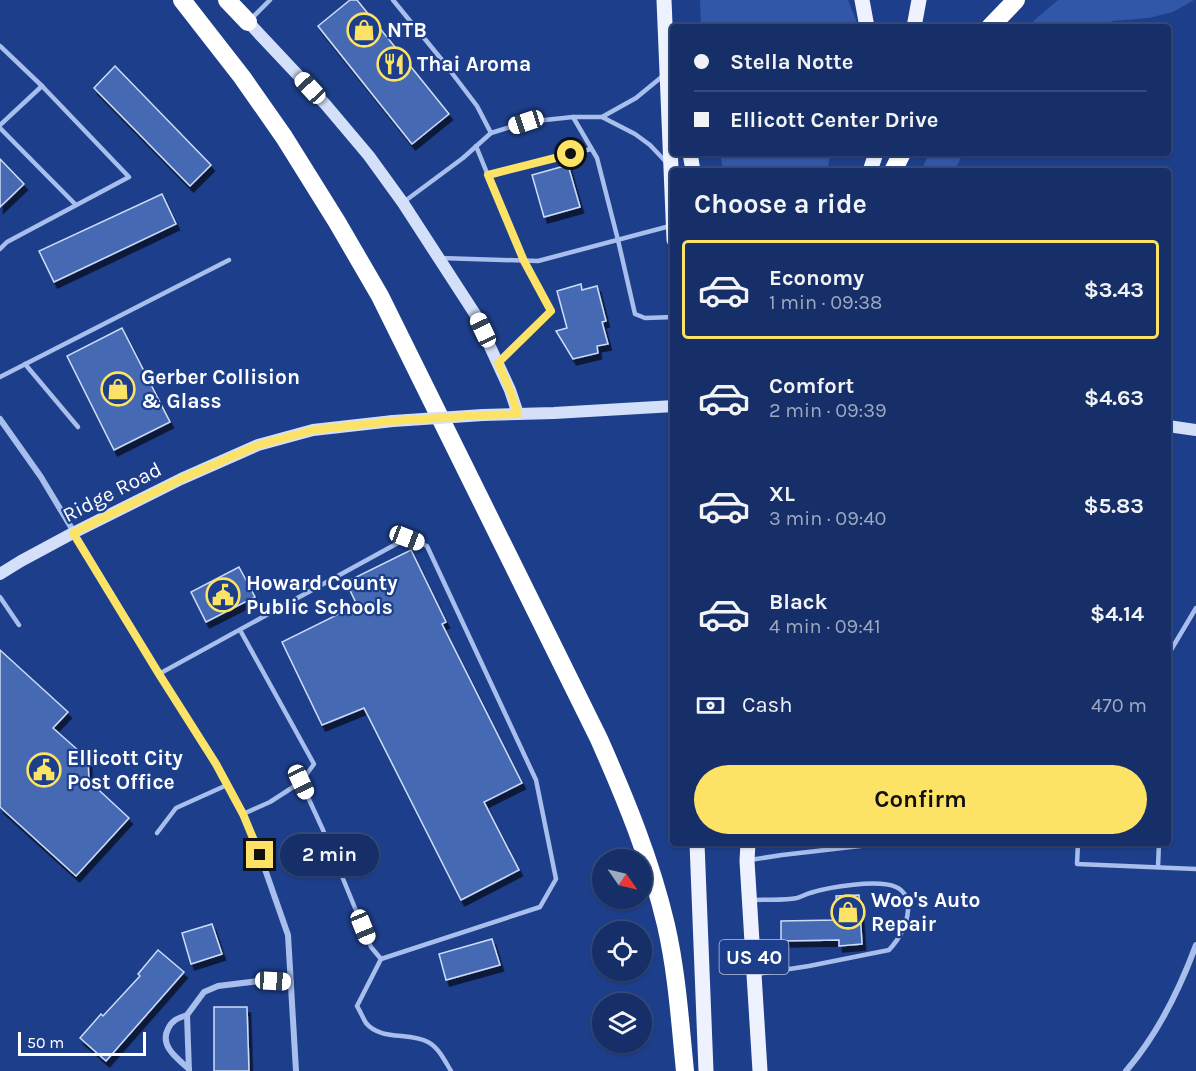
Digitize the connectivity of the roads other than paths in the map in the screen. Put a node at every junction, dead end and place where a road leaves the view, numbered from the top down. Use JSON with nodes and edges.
{"nodes":[{"id":1,"x":182,"y":0,"type":"edge"},
{"id":2,"x":227,"y":0,"type":"edge"},
{"id":3,"x":270,"y":0,"type":"edge"},
{"id":4,"x":393,"y":0,"type":"edge"},
{"id":5,"x":665,"y":0,"type":"edge"},
{"id":6,"x":862,"y":0,"type":"edge"},
{"id":7,"x":919,"y":0,"type":"edge"},
{"id":8,"x":1016,"y":0,"type":"edge"},
{"id":9,"x":248,"y":22,"type":"junction"},
{"id":10,"x":866,"y":24,"type":"edge"},
{"id":11,"x":915,"y":24,"type":"edge"},
{"id":12,"x":993,"y":24,"type":"edge"},
{"id":13,"x":670,"y":28,"type":"edge"},
{"id":14,"x":0,"y":46,"type":"edge"},
{"id":15,"x":666,"y":74,"type":"junction"},
{"id":16,"x":42,"y":86,"type":"junction"},
{"id":17,"x":573,"y":117,"type":"junction"},
{"id":18,"x":602,"y":117,"type":"junction"},
{"id":19,"x":0,"y":127,"type":"edge"},
{"id":20,"x":491,"y":133,"type":"junction"},
{"id":21,"x":476,"y":146,"type":"junction"},
{"id":22,"x":670,"y":148,"type":"edge"},
{"id":23,"x":591,"y":149,"type":"junction"},
{"id":24,"x":670,"y":156,"type":"edge"},
{"id":25,"x":671,"y":166,"type":"joint"},
{"id":26,"x":488,"y":175,"type":"junction"},
{"id":27,"x":403,"y":203,"type":"junction"},
{"id":28,"x":76,"y":205,"type":"junction"},
{"id":29,"x":670,"y":226,"type":"edge"},
{"id":30,"x":618,"y":240,"type":"junction"},
{"id":31,"x":0,"y":249,"type":"edge"},
{"id":32,"x":439,"y":258,"type":"junction"},
{"id":33,"x":229,"y":260,"type":"dead end"},
{"id":34,"x":524,"y":261,"type":"junction"},
{"id":35,"x":670,"y":317,"type":"edge"},
{"id":36,"x":498,"y":363,"type":"junction"},
{"id":37,"x":25,"y":364,"type":"junction"},
{"id":38,"x":0,"y":377,"type":"edge"},
{"id":39,"x":670,"y":406,"type":"edge"},
{"id":40,"x":518,"y":414,"type":"junction"},
{"id":41,"x":0,"y":419,"type":"edge"},
{"id":42,"x":1171,"y":426,"type":"edge"},
{"id":43,"x":78,"y":427,"type":"dead end"},
{"id":44,"x":1196,"y":430,"type":"edge"},
{"id":45,"x":73,"y":533,"type":"junction"},
{"id":46,"x":0,"y":574,"type":"edge"},
{"id":47,"x":0,"y":597,"type":"edge"},
{"id":48,"x":1196,"y":608,"type":"edge"},
{"id":49,"x":19,"y":625,"type":"dead end"},
{"id":50,"x":240,"y":630,"type":"junction"},
{"id":51,"x":1171,"y":651,"type":"edge"},
{"id":52,"x":159,"y":674,"type":"junction"},
{"id":53,"x":301,"y":782,"type":"junction"},
{"id":54,"x":227,"y":785,"type":"junction"},
{"id":55,"x":243,"y":814,"type":"junction"},
{"id":56,"x":157,"y":833,"type":"dead end"},
{"id":57,"x":697,"y":846,"type":"edge"},
{"id":58,"x":747,"y":846,"type":"edge"},
{"id":59,"x":860,"y":846,"type":"edge"},
{"id":60,"x":1078,"y":846,"type":"edge"},
{"id":61,"x":1159,"y":846,"type":"edge"},
{"id":62,"x":747,"y":861,"type":"junction"},
{"id":63,"x":1158,"y":867,"type":"junction"},
{"id":64,"x":1196,"y":869,"type":"edge"},
{"id":65,"x":750,"y":900,"type":"junction"},
{"id":66,"x":1196,"y":945,"type":"edge"},
{"id":67,"x":381,"y":959,"type":"junction"},
{"id":68,"x":755,"y":974,"type":"junction"},
{"id":69,"x":291,"y":982,"type":"junction"},
{"id":70,"x":187,"y":1015,"type":"junction"},
{"id":71,"x":189,"y":1070,"type":"edge"},
{"id":72,"x":296,"y":1071,"type":"edge"},
{"id":73,"x":452,"y":1071,"type":"edge"},
{"id":74,"x":685,"y":1071,"type":"edge"},
{"id":75,"x":706,"y":1071,"type":"edge"},
{"id":76,"x":760,"y":1071,"type":"edge"},
{"id":77,"x":1126,"y":1071,"type":"edge"}],
"edges":[{"from":1,"to":74,"type":"highway"},
{"from":2,"to":9,"type":"highway"},
{"from":3,"to":9,"type":"lane"},
{"from":4,"to":20,"type":"lane"},
{"from":5,"to":13,"type":"main road"},
{"from":5,"to":15,"type":"main road"},
{"from":6,"to":10,"type":"main road"},
{"from":7,"to":11,"type":"main road"},
{"from":8,"to":12,"type":"highway"},
{"from":9,"to":27,"type":"street"},
{"from":14,"to":16,"type":"lane"},
{"from":15,"to":18,"type":"lane"},
{"from":15,"to":22,"type":"main road"},
{"from":16,"to":19,"type":"lane"},
{"from":16,"to":28,"type":"lane"},
{"from":17,"to":18,"type":"lane"},
{"from":17,"to":20,"type":"lane"},
{"from":17,"to":23,"type":"lane"},
{"from":18,"to":25,"type":"lane"},
{"from":19,"to":28,"type":"lane"},
{"from":20,"to":21,"type":"lane"},
{"from":21,"to":26,"type":"lane"},
{"from":21,"to":27,"type":"lane"},
{"from":23,"to":26,"type":"lane"},
{"from":23,"to":30,"type":"lane"},
{"from":24,"to":25,"type":"main road"},
{"from":26,"to":34,"type":"lane"},
{"from":27,"to":32,"type":"street"},
{"from":28,"to":31,"type":"lane"},
{"from":29,"to":30,"type":"lane"},
{"from":30,"to":34,"type":"lane"},
{"from":30,"to":35,"type":"lane"},
{"from":32,"to":34,"type":"lane"},
{"from":32,"to":36,"type":"street"},
{"from":33,"to":37,"type":"lane"},
{"from":34,"to":36,"type":"lane"},
{"from":36,"to":40,"type":"street"},
{"from":37,"to":38,"type":"lane"},
{"from":37,"to":43,"type":"lane"},
{"from":39,"to":40,"type":"street","name":"Ridge Road"},
{"from":40,"to":45,"type":"street","name":"Ridge Road","bridge":true},
{"from":41,"to":45,"type":"street"},
{"from":42,"to":44,"type":"street"},
{"from":45,"to":46,"type":"street","name":"Ridge Road"},
{"from":45,"to":52,"type":"street"},
{"from":47,"to":49,"type":"lane"},
{"from":48,"to":51,"type":"lane"},
{"from":50,"to":52,"type":"lane"},
{"from":50,"to":53,"type":"lane"},
{"from":50,"to":67,"type":"lane"},
{"from":52,"to":54,"type":"street"},
{"from":53,"to":55,"type":"lane"},
{"from":53,"to":67,"type":"lane"},
{"from":54,"to":55,"type":"street"},
{"from":54,"to":56,"type":"lane"},
{"from":55,"to":69,"type":"street"},
{"from":57,"to":75,"type":"main road","number":"US 40"},
{"from":58,"to":62,"type":"main road","number":"US 40"},
{"from":59,"to":62,"type":"lane"},
{"from":60,"to":63,"type":"lane"},
{"from":61,"to":63,"type":"lane"},
{"from":62,"to":65,"type":"main road","number":"US 40"},
{"from":63,"to":64,"type":"lane"},
{"from":65,"to":68,"type":"main road","number":"US 40"},
{"from":65,"to":68,"type":"lane"},
{"from":66,"to":77,"type":"street"},
{"from":67,"to":73,"type":"lane"},
{"from":68,"to":76,"type":"main road","number":"US 40"},
{"from":69,"to":70,"type":"street"},
{"from":69,"to":72,"type":"street"},
{"from":70,"to":71,"type":"street"},
{"from":70,"to":71,"type":"street"}]}
